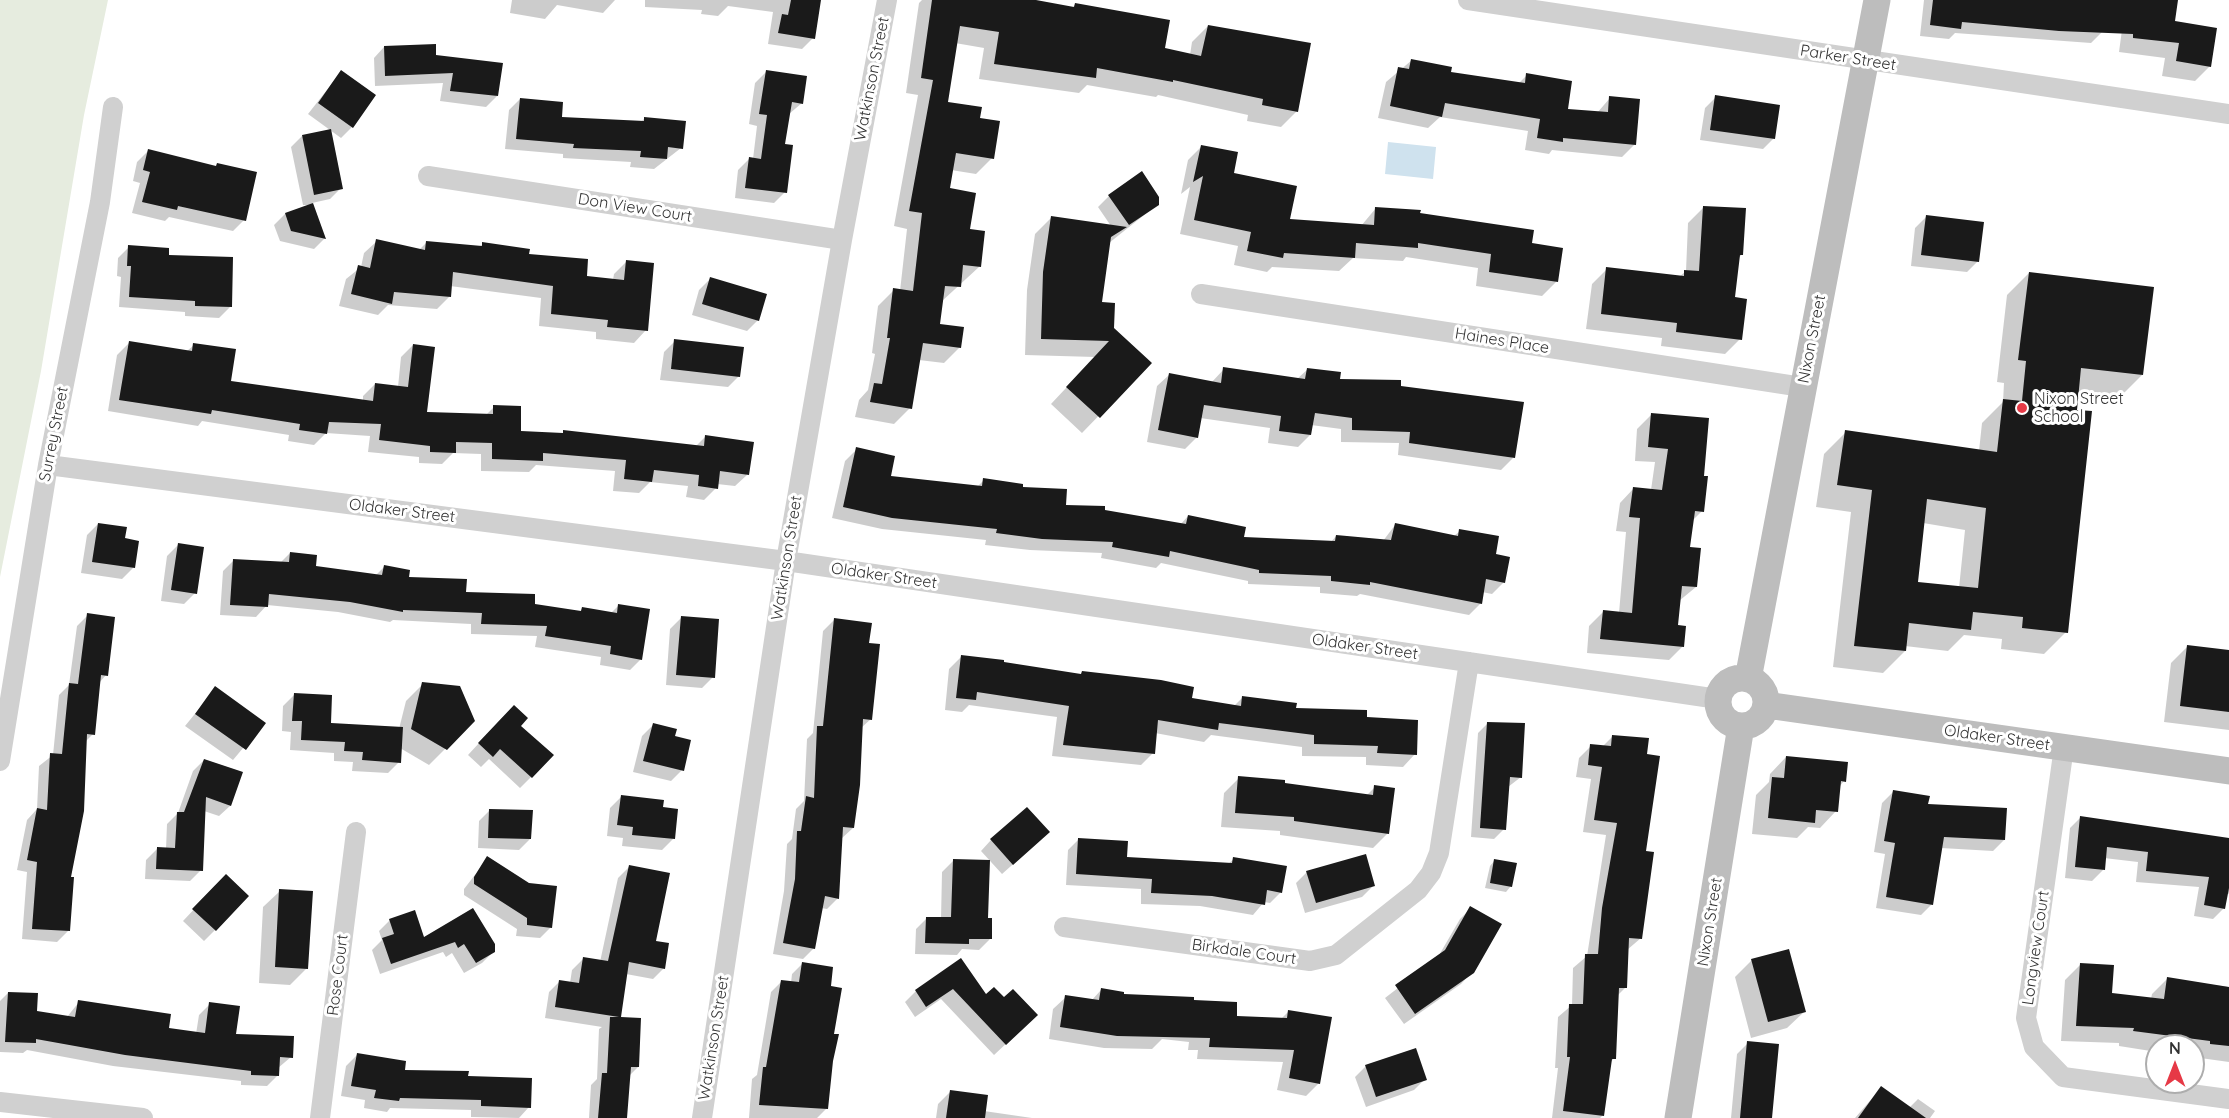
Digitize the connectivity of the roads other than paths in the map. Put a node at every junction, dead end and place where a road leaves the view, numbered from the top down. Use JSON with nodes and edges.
{"nodes":[{"id":1,"x":887,"y":0,"type":"edge"},
{"id":2,"x":1468,"y":0,"type":"edge"},
{"id":3,"x":1877,"y":0,"type":"edge"},
{"id":4,"x":1866,"y":61,"type":"junction"},
{"id":5,"x":112,"y":107,"type":"dead end"},
{"id":6,"x":2229,"y":114,"type":"edge"},
{"id":7,"x":428,"y":176,"type":"dead end"},
{"id":8,"x":842,"y":240,"type":"junction"},
{"id":9,"x":1201,"y":294,"type":"dead end"},
{"id":10,"x":1802,"y":387,"type":"junction"},
{"id":11,"x":48,"y":465,"type":"junction"},
{"id":12,"x":786,"y":561,"type":"junction"},
{"id":13,"x":1469,"y":662,"type":"junction"},
{"id":14,"x":1748,"y":679,"type":"junction"},
{"id":15,"x":1718,"y":699,"type":"junction"},
{"id":16,"x":1766,"y":705,"type":"junction"},
{"id":17,"x":1741,"y":726,"type":"junction"},
{"id":18,"x":2064,"y":747,"type":"junction"},
{"id":19,"x":0,"y":761,"type":"edge"},
{"id":20,"x":2229,"y":771,"type":"edge"},
{"id":21,"x":356,"y":832,"type":"dead end"},
{"id":22,"x":1064,"y":927,"type":"dead end"},
{"id":23,"x":2229,"y":1100,"type":"edge"},
{"id":24,"x":0,"y":1102,"type":"edge"},
{"id":25,"x":143,"y":1118,"type":"edge"},
{"id":26,"x":320,"y":1118,"type":"edge"},
{"id":27,"x":702,"y":1118,"type":"edge"},
{"id":28,"x":1678,"y":1118,"type":"edge"}],
"edges":[{"from":1,"to":8,"type":"street","name":"Watkinson Street"},
{"from":2,"to":4,"type":"street","name":"Parker Street"},
{"from":3,"to":4,"type":"street","name":"Nixon Street"},
{"from":4,"to":6,"type":"street","name":"Parker Street"},
{"from":4,"to":10,"type":"street","name":"Nixon Street"},
{"from":5,"to":11,"type":"street","name":"Surrey Street"},
{"from":7,"to":8,"type":"street","name":"Don View Court"},
{"from":8,"to":12,"type":"street","name":"Watkinson Street"},
{"from":9,"to":10,"type":"street","name":"Haines Place"},
{"from":10,"to":14,"type":"street","name":"Nixon Street"},
{"from":11,"to":12,"type":"street","name":"Oldaker Street"},
{"from":11,"to":19,"type":"street","name":"Surrey Street"},
{"from":12,"to":13,"type":"street","name":"Oldaker Street"},
{"from":12,"to":27,"type":"street","name":"Watkinson Street"},
{"from":13,"to":15,"type":"street","name":"Oldaker Street"},
{"from":13,"to":22,"type":"street","name":"Birkdale Court"},
{"from":14,"to":15,"type":"street"},
{"from":14,"to":16,"type":"street"},
{"from":15,"to":17,"type":"street"},
{"from":16,"to":17,"type":"street"},
{"from":16,"to":18,"type":"street","name":"Oldaker Street"},
{"from":17,"to":28,"type":"street","name":"Nixon Street"},
{"from":18,"to":20,"type":"street","name":"Oldaker Street"},
{"from":18,"to":23,"type":"street","name":"Longview Court"},
{"from":21,"to":26,"type":"street","name":"Rose Court"},
{"from":24,"to":25,"type":"street"}]}
